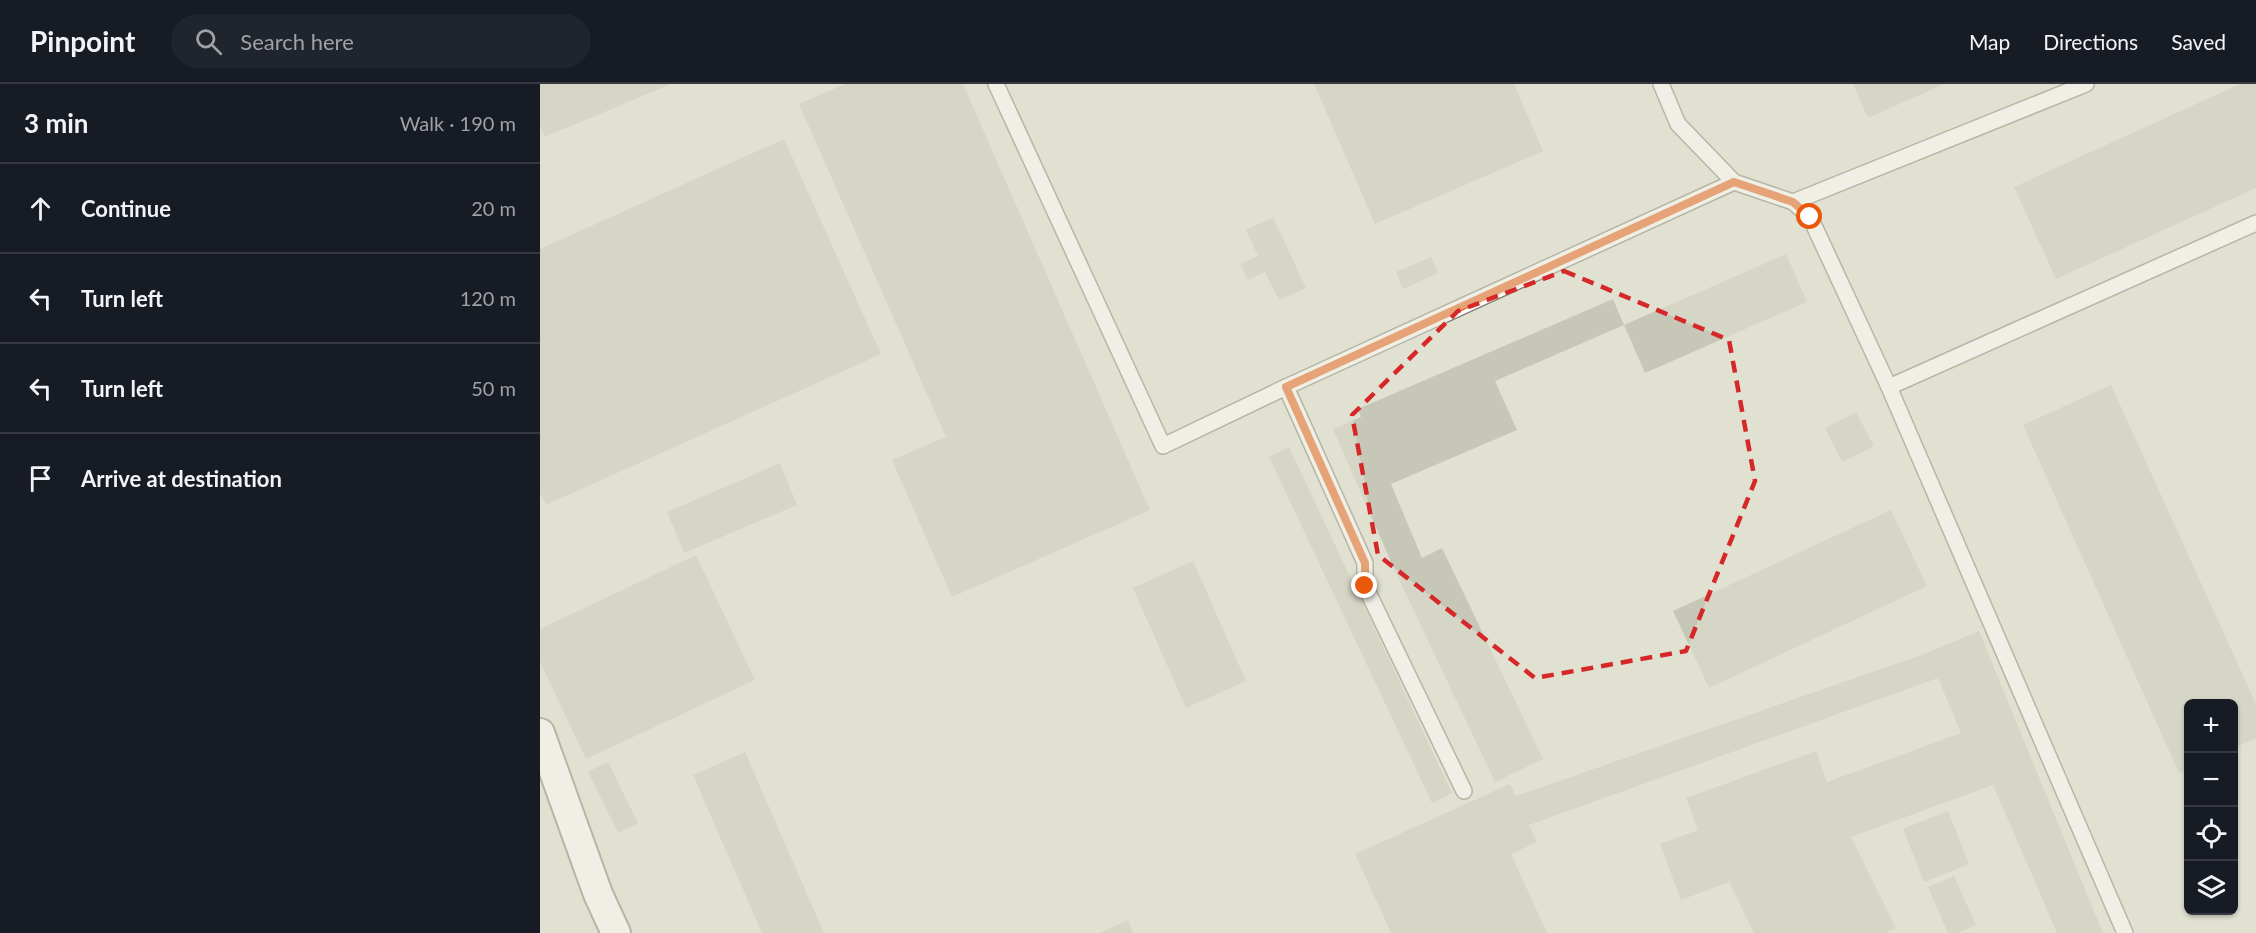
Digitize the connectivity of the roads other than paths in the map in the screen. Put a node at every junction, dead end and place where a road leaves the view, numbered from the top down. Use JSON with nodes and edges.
{"nodes":[{"id":1,"x":996,"y":84,"type":"edge"},
{"id":2,"x":1661,"y":84,"type":"edge"},
{"id":3,"x":2086,"y":84,"type":"edge"},
{"id":4,"x":1734,"y":182,"type":"junction"},
{"id":5,"x":1793,"y":202,"type":"junction"},
{"id":6,"x":2256,"y":223,"type":"edge"},
{"id":7,"x":1286,"y":387,"type":"junction"},
{"id":8,"x":1889,"y":387,"type":"junction"},
{"id":9,"x":540,"y":733,"type":"edge"},
{"id":10,"x":1464,"y":791,"type":"dead end"},
{"id":11,"x":616,"y":933,"type":"edge"},
{"id":12,"x":2125,"y":933,"type":"edge"}],
"edges":[{"from":1,"to":7,"type":"lane"},
{"from":2,"to":4,"type":"lane"},
{"from":3,"to":5,"type":"lane"},
{"from":4,"to":5,"type":"lane"},
{"from":4,"to":7,"type":"lane"},
{"from":5,"to":8,"type":"lane"},
{"from":6,"to":8,"type":"lane"},
{"from":7,"to":10,"type":"lane"},
{"from":8,"to":12,"type":"lane"},
{"from":9,"to":11,"type":"street"}]}
